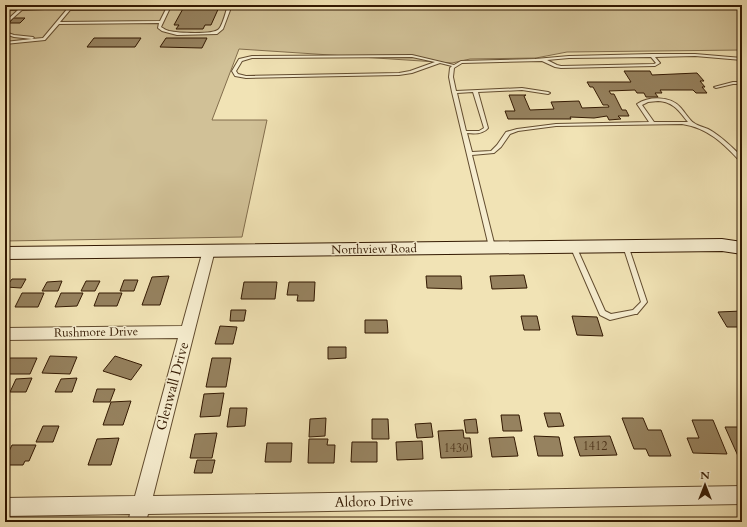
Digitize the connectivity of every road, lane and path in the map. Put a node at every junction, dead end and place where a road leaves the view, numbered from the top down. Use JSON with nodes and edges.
{"nodes":[{"id":1,"x":230,"y":5,"type":"edge"},
{"id":2,"x":72,"y":7,"type":"edge"},
{"id":3,"x":5,"y":9,"type":"edge"},
{"id":4,"x":20,"y":9,"type":"junction"},
{"id":5,"x":162,"y":22,"type":"junction"},
{"id":6,"x":58,"y":23,"type":"junction"},
{"id":7,"x":5,"y":24,"type":"edge"},
{"id":8,"x":5,"y":33,"type":"edge"},
{"id":9,"x":44,"y":39,"type":"junction"},
{"id":10,"x":5,"y":43,"type":"edge"},
{"id":11,"x":652,"y":55,"type":"junction"},
{"id":12,"x":742,"y":59,"type":"edge"},
{"id":13,"x":544,"y":60,"type":"junction"},
{"id":14,"x":439,"y":62,"type":"junction"},
{"id":15,"x":454,"y":66,"type":"junction"},
{"id":16,"x":742,"y":83,"type":"edge"},
{"id":17,"x":716,"y":87,"type":"dead end"},
{"id":18,"x":475,"y":91,"type":"junction"},
{"id":19,"x":454,"y":92,"type":"junction"},
{"id":20,"x":548,"y":93,"type":"dead end"},
{"id":21,"x":652,"y":123,"type":"junction"},
{"id":22,"x":691,"y":123,"type":"junction"},
{"id":23,"x":464,"y":132,"type":"junction"},
{"id":24,"x":469,"y":154,"type":"junction"},
{"id":25,"x":742,"y":160,"type":"edge"},
{"id":26,"x":742,"y":241,"type":"edge"},
{"id":27,"x":722,"y":245,"type":"junction"},
{"id":28,"x":574,"y":246,"type":"junction"},
{"id":29,"x":626,"y":246,"type":"junction"},
{"id":30,"x":492,"y":247,"type":"junction"},
{"id":31,"x":742,"y":248,"type":"edge"},
{"id":32,"x":209,"y":250,"type":"junction"},
{"id":33,"x":5,"y":253,"type":"edge"},
{"id":34,"x":186,"y":332,"type":"junction"},
{"id":35,"x":5,"y":334,"type":"edge"},
{"id":36,"x":742,"y":495,"type":"edge"},
{"id":37,"x":5,"y":507,"type":"edge"},
{"id":38,"x":139,"y":513,"type":"edge"}],
"edges":[{"from":1,"to":5,"type":"lane"},
{"from":2,"to":4,"type":"lane"},
{"from":2,"to":5,"type":"lane"},
{"from":2,"to":6,"type":"lane"},
{"from":3,"to":4,"type":"lane"},
{"from":4,"to":7,"type":"lane"},
{"from":5,"to":6,"type":"lane"},
{"from":6,"to":9,"type":"lane"},
{"from":8,"to":9,"type":"lane"},
{"from":9,"to":10,"type":"lane"},
{"from":11,"to":12,"type":"lane"},
{"from":11,"to":13,"type":"lane"},
{"from":11,"to":13,"type":"lane"},
{"from":13,"to":15,"type":"lane"},
{"from":14,"to":14,"type":"lane"},
{"from":14,"to":15,"type":"lane"},
{"from":15,"to":19,"type":"lane"},
{"from":16,"to":17,"type":"lane"},
{"from":18,"to":19,"type":"lane"},
{"from":18,"to":20,"type":"lane"},
{"from":18,"to":23,"type":"lane"},
{"from":19,"to":23,"type":"lane"},
{"from":21,"to":22,"type":"lane"},
{"from":21,"to":22,"type":"lane"},
{"from":21,"to":24,"type":"lane"},
{"from":22,"to":25,"type":"lane"},
{"from":23,"to":24,"type":"lane"},
{"from":24,"to":30,"type":"lane"},
{"from":26,"to":27,"type":"street"},
{"from":27,"to":29,"type":"street","name":"Northview Road"},
{"from":27,"to":31,"type":"street","name":"Northview Road"},
{"from":28,"to":29,"type":"street","name":"Northview Road"},
{"from":28,"to":29,"type":"lane"},
{"from":28,"to":30,"type":"street","name":"Northview Road"},
{"from":30,"to":32,"type":"street","name":"Northview Road"},
{"from":32,"to":33,"type":"street","name":"Northview Road"},
{"from":32,"to":34,"type":"street","name":"Glenwall Drive"},
{"from":34,"to":35,"type":"street","name":"Rushmore Drive"},
{"from":34,"to":38,"type":"street","name":"Glenwall Drive"},
{"from":36,"to":38,"type":"street","name":"Aldoro Drive"},
{"from":37,"to":38,"type":"street","name":"Aldoro Drive"}]}
